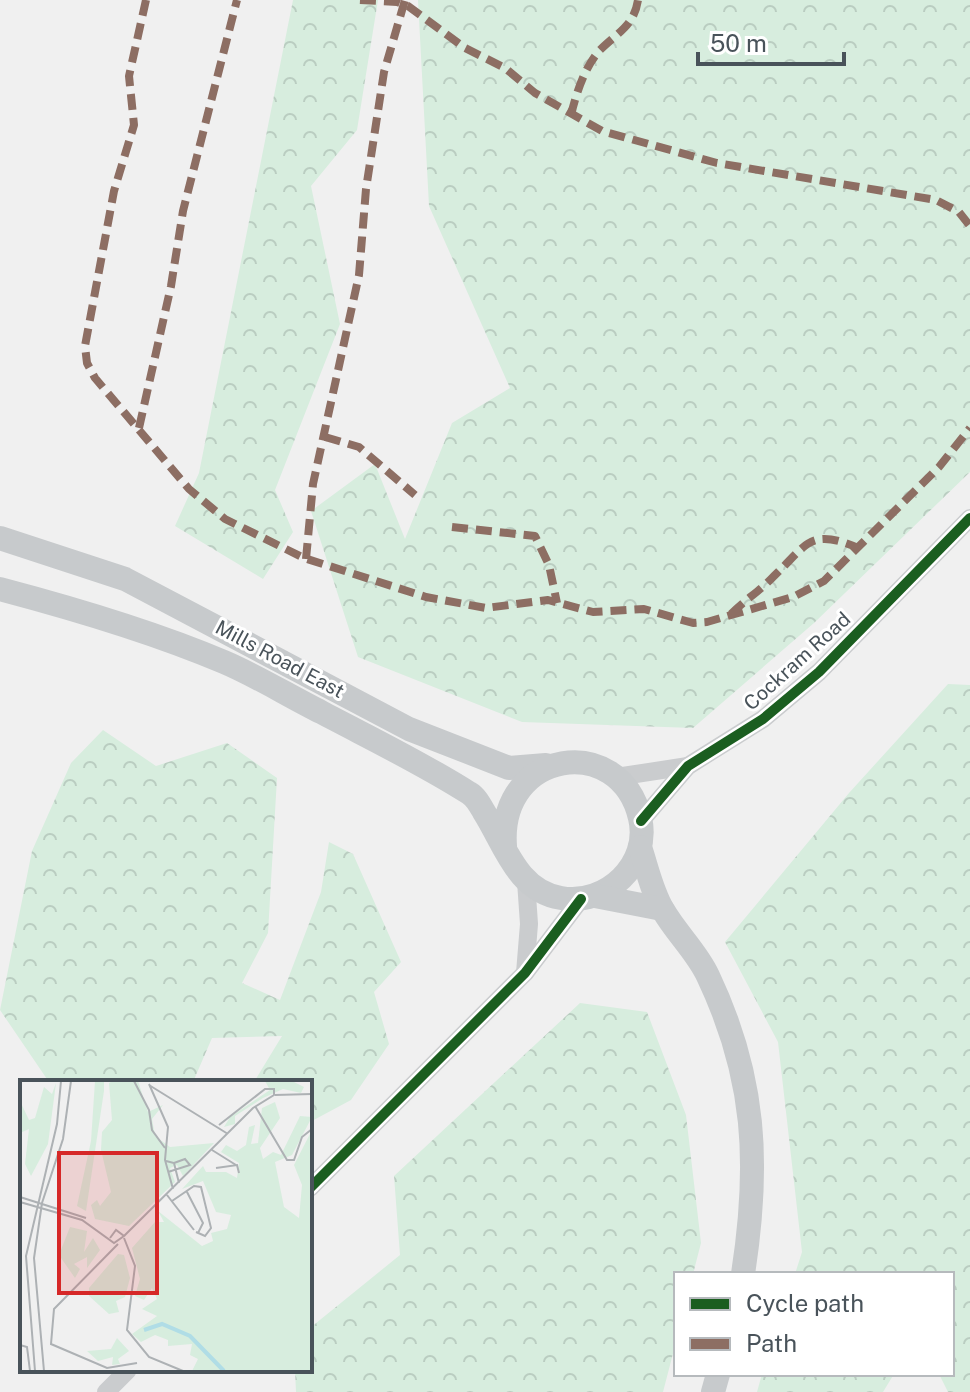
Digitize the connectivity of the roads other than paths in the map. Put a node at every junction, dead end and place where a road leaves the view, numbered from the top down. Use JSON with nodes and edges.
{"nodes":[{"id":1,"x":970,"y":518,"type":"edge"},
{"id":2,"x":0,"y":538,"type":"edge"},
{"id":3,"x":0,"y":589,"type":"edge"},
{"id":4,"x":560,"y":764,"type":"junction"},
{"id":5,"x":688,"y":766,"type":"junction"},
{"id":6,"x":616,"y":777,"type":"junction"},
{"id":7,"x":641,"y":821,"type":"junction"},
{"id":8,"x":505,"y":846,"type":"junction"},
{"id":9,"x":640,"y":847,"type":"junction"},
{"id":10,"x":526,"y":881,"type":"junction"},
{"id":11,"x":588,"y":898,"type":"junction"},
{"id":12,"x":662,"y":909,"type":"junction"},
{"id":13,"x":525,"y":973,"type":"junction"},
{"id":14,"x":312,"y":1186,"type":"edge"},
{"id":15,"x":743,"y":1272,"type":"edge"},
{"id":16,"x":126,"y":1372,"type":"edge"},
{"id":17,"x":106,"y":1392,"type":"edge"}],
"edges":[{"from":1,"to":5,"type":"street","name":"Cockram Road"},
{"from":2,"to":4,"type":"main road","name":"Mills Road East"},
{"from":3,"to":8,"type":"main road","name":"Mills Road East"},
{"from":4,"to":6,"type":"main road"},
{"from":4,"to":8,"type":"main road"},
{"from":5,"to":6,"type":"street","name":"Cockram Road"},
{"from":5,"to":7,"type":"street","name":"Cockram Road"},
{"from":6,"to":7,"type":"main road"},
{"from":7,"to":9,"type":"main road"},
{"from":8,"to":10,"type":"main road"},
{"from":9,"to":11,"type":"main road"},
{"from":9,"to":12,"type":"main road"},
{"from":10,"to":11,"type":"main road"},
{"from":10,"to":13,"type":"street"},
{"from":11,"to":12,"type":"main road"},
{"from":11,"to":13,"type":"street"},
{"from":12,"to":15,"type":"main road"},
{"from":13,"to":14,"type":"street"},
{"from":16,"to":17,"type":"street"}]}
